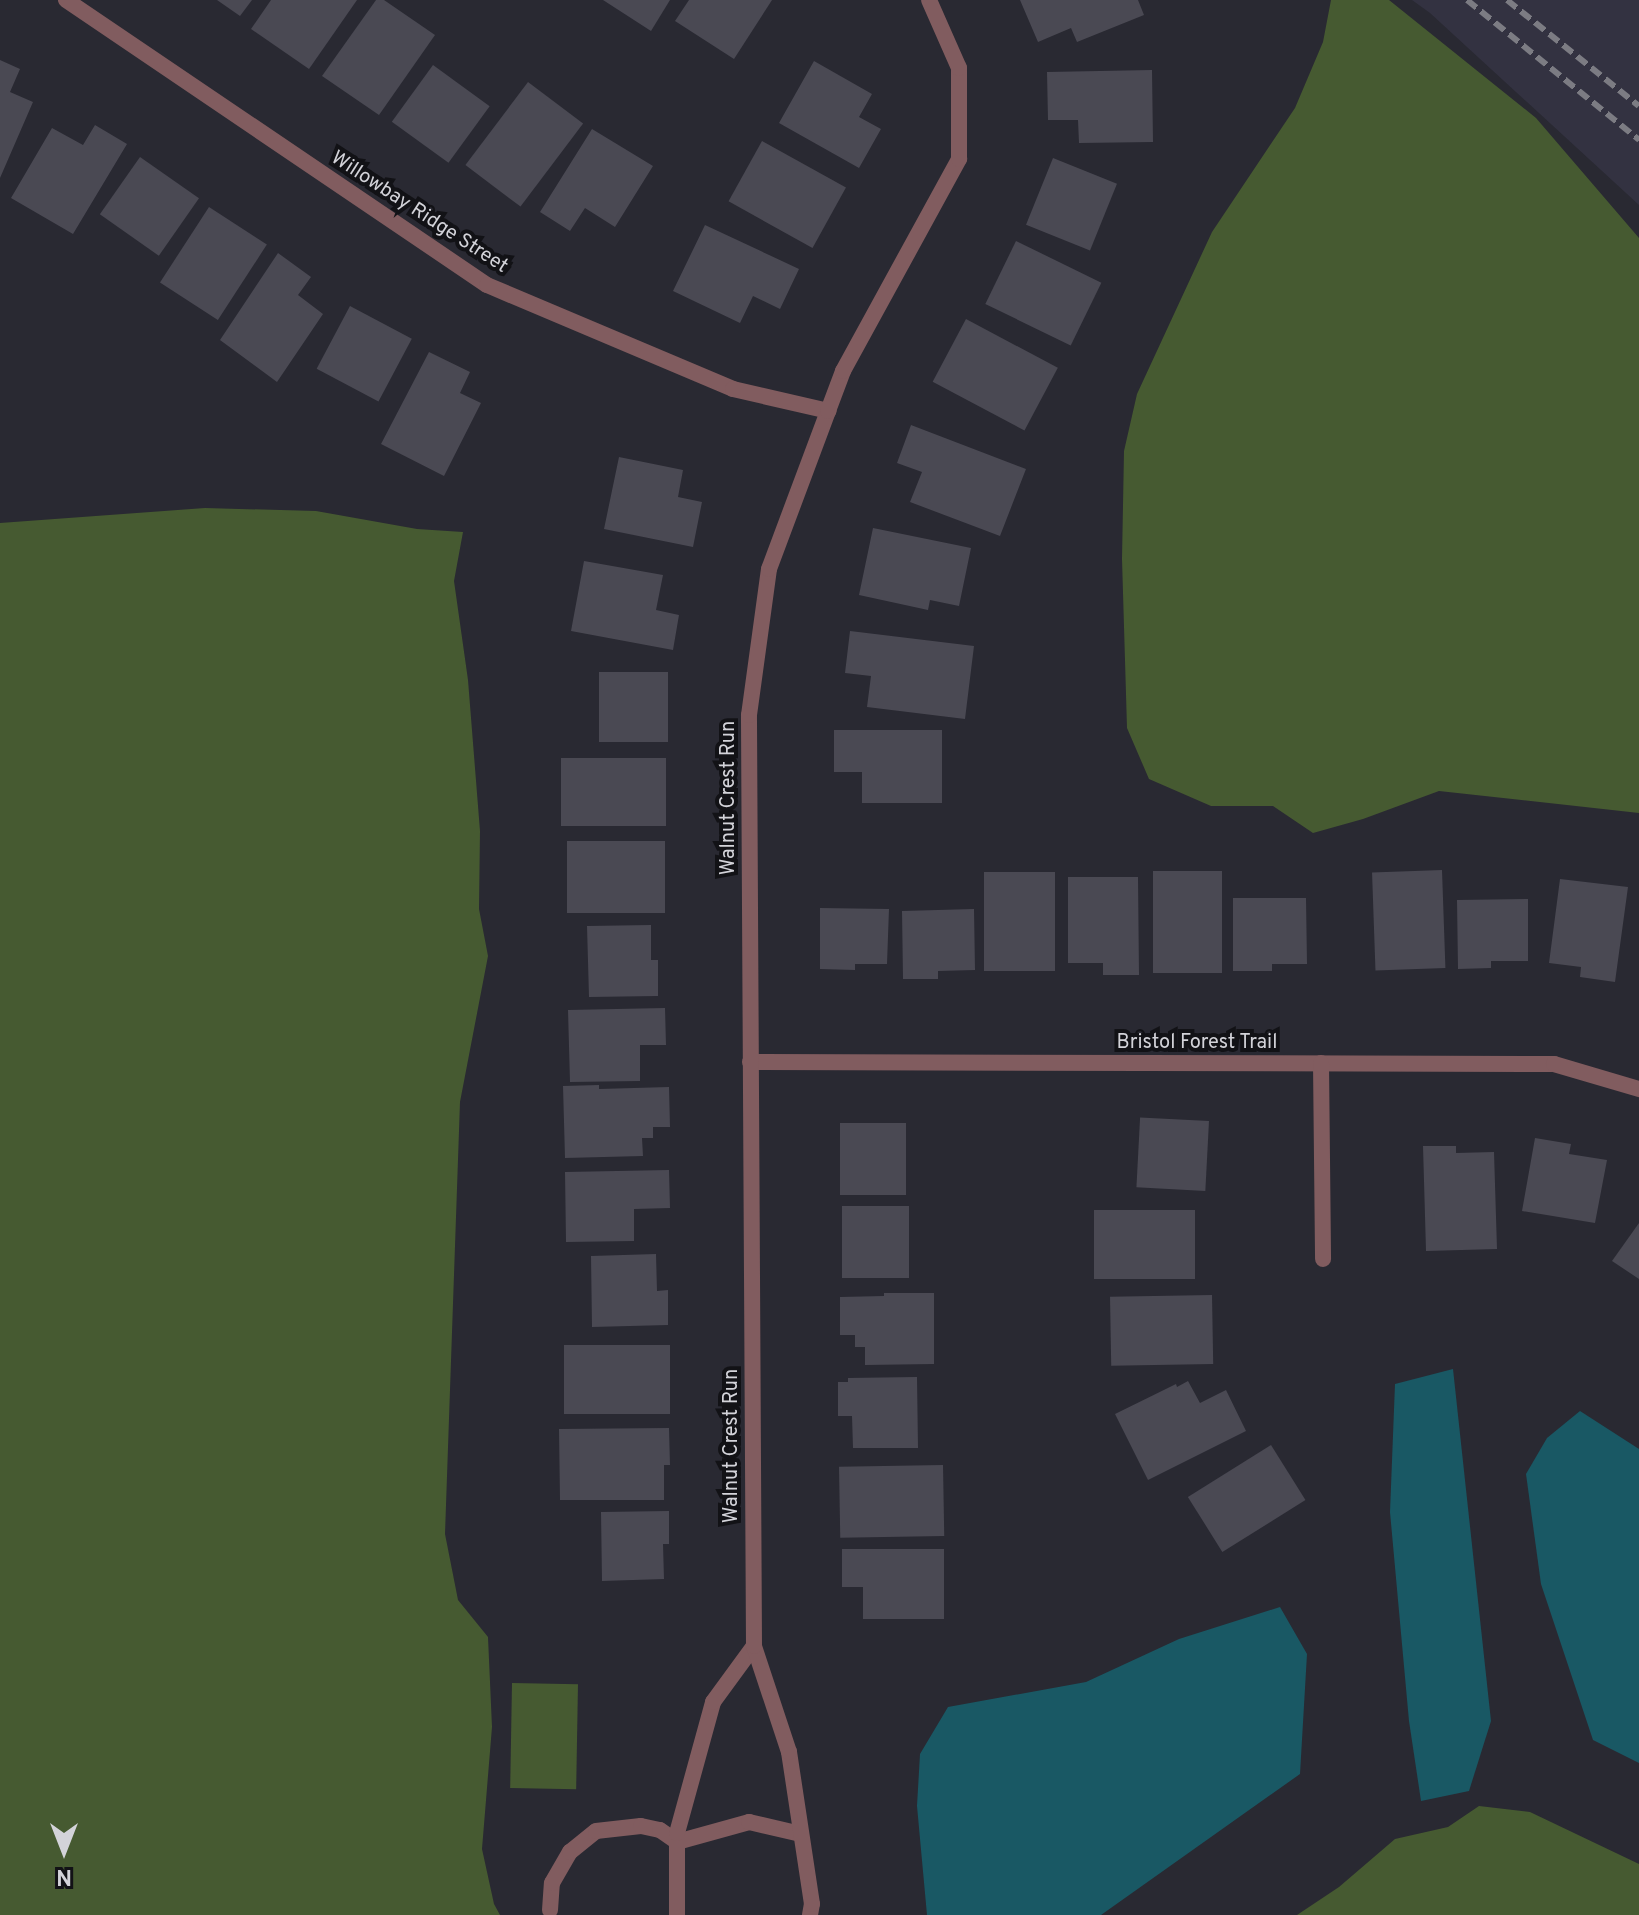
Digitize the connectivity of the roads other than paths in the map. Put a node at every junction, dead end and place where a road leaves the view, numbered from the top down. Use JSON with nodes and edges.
{"nodes":[{"id":1,"x":66,"y":0,"type":"edge"},
{"id":2,"x":929,"y":0,"type":"edge"},
{"id":3,"x":828,"y":411,"type":"junction"},
{"id":4,"x":750,"y":1062,"type":"junction"},
{"id":5,"x":1321,"y":1063,"type":"junction"},
{"id":6,"x":1639,"y":1089,"type":"edge"},
{"id":7,"x":1323,"y":1259,"type":"dead end"},
{"id":8,"x":754,"y":1646,"type":"junction"},
{"id":9,"x":801,"y":1834,"type":"junction"},
{"id":10,"x":677,"y":1842,"type":"junction"},
{"id":11,"x":550,"y":1910,"type":"dead end"},
{"id":12,"x":677,"y":1915,"type":"edge"},
{"id":13,"x":810,"y":1915,"type":"edge"}],
"edges":[{"from":1,"to":3,"type":"street","name":"Willowbay Ridge Street"},
{"from":2,"to":3,"type":"street","name":"Walnut Crest Run"},
{"from":3,"to":4,"type":"street","name":"Walnut Crest Run"},
{"from":4,"to":5,"type":"street","name":"Bristol Forest Trail"},
{"from":4,"to":8,"type":"street","name":"Walnut Crest Run"},
{"from":5,"to":6,"type":"street","name":"Bristol Forest Trail"},
{"from":5,"to":7,"type":"street"},
{"from":8,"to":9,"type":"street","name":"Walnut Crest Run"},
{"from":8,"to":10,"type":"street"},
{"from":9,"to":10,"type":"street"},
{"from":9,"to":13,"type":"street","name":"Walnut Crest Run"},
{"from":10,"to":11,"type":"street"},
{"from":10,"to":12,"type":"street"}]}
